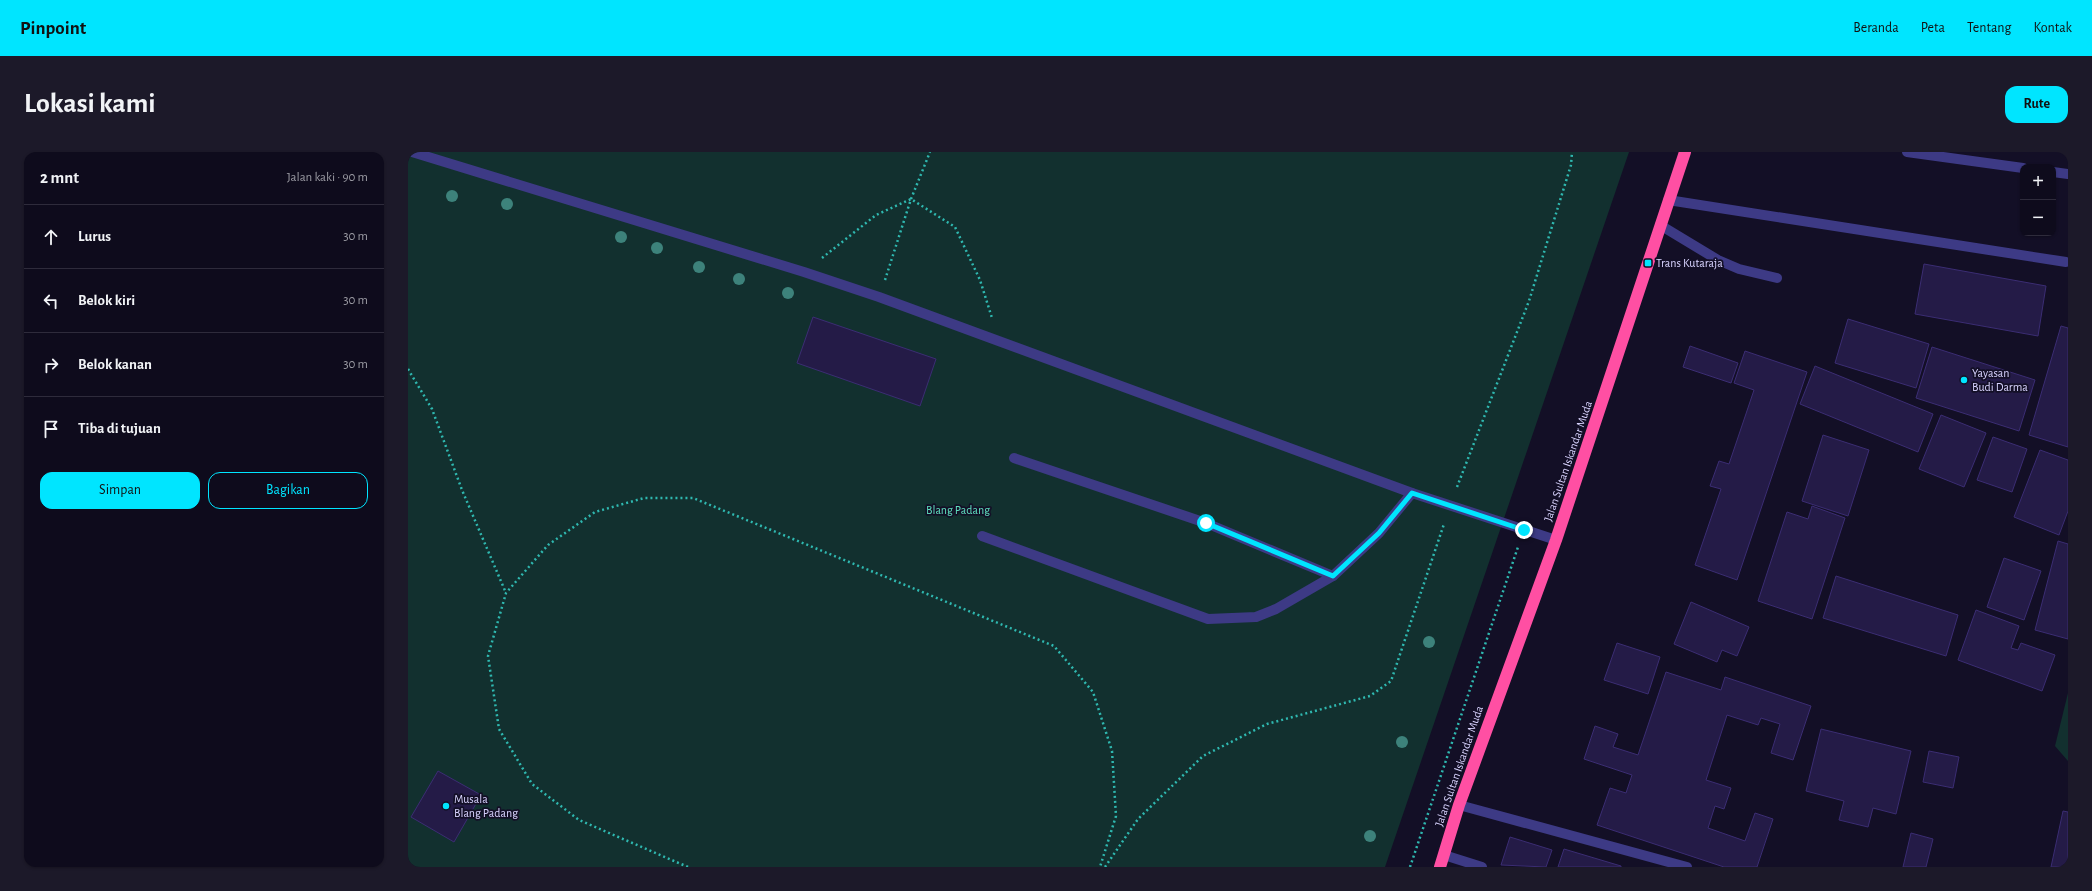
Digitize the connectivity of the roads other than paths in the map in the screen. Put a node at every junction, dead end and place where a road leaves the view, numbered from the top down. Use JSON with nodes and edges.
{"nodes":[{"id":1,"x":412,"y":152,"type":"edge"},
{"id":2,"x":1685,"y":152,"type":"edge"},
{"id":3,"x":1907,"y":152,"type":"edge"},
{"id":4,"x":2020,"y":168,"type":"edge"},
{"id":5,"x":2056,"y":172,"type":"edge"},
{"id":6,"x":2068,"y":174,"type":"edge"},
{"id":7,"x":1668,"y":200,"type":"junction"},
{"id":8,"x":1660,"y":225,"type":"junction"},
{"id":9,"x":2066,"y":262,"type":"dead end"},
{"id":10,"x":1777,"y":278,"type":"dead end"},
{"id":11,"x":1014,"y":458,"type":"dead end"},
{"id":12,"x":1412,"y":493,"type":"junction"},
{"id":13,"x":982,"y":536,"type":"dead end"},
{"id":14,"x":1556,"y":540,"type":"junction"},
{"id":15,"x":1333,"y":576,"type":"junction"},
{"id":16,"x":1459,"y":805,"type":"junction"},
{"id":17,"x":1442,"y":861,"type":"edge"},
{"id":18,"x":1482,"y":867,"type":"edge"},
{"id":19,"x":1686,"y":867,"type":"edge"}],
"edges":[{"from":1,"to":12,"type":"street"},
{"from":2,"to":7,"type":"highway","name":"Jalan Sultan Iskandar Muda"},
{"from":3,"to":4,"type":"street"},
{"from":5,"to":6,"type":"street"},
{"from":7,"to":8,"type":"highway","name":"Jalan Sultan Iskandar Muda"},
{"from":7,"to":9,"type":"street"},
{"from":8,"to":10,"type":"street"},
{"from":8,"to":14,"type":"highway","name":"Jalan Sultan Iskandar Muda"},
{"from":11,"to":15,"type":"street"},
{"from":12,"to":14,"type":"street"},
{"from":12,"to":15,"type":"street"},
{"from":13,"to":15,"type":"street"},
{"from":14,"to":16,"type":"highway","name":"Jalan Sultan Iskandar Muda"},
{"from":16,"to":17,"type":"highway","name":"Jalan Sultan Iskandar Muda"},
{"from":16,"to":19,"type":"street"},
{"from":17,"to":18,"type":"street"}]}
